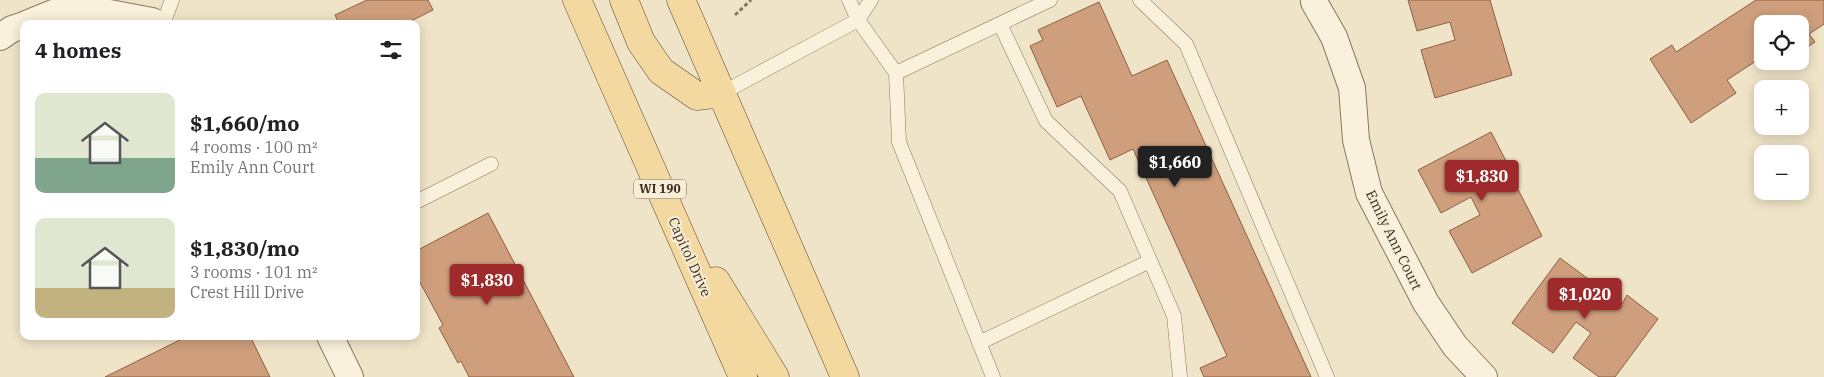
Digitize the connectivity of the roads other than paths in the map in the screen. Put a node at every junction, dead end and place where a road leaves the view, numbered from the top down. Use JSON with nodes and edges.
{"nodes":[{"id":1,"x":172,"y":0,"type":"edge"},
{"id":2,"x":577,"y":0,"type":"edge"},
{"id":3,"x":624,"y":0,"type":"edge"},
{"id":4,"x":681,"y":0,"type":"edge"},
{"id":5,"x":850,"y":0,"type":"edge"},
{"id":6,"x":871,"y":0,"type":"edge"},
{"id":7,"x":1050,"y":0,"type":"edge"},
{"id":8,"x":1140,"y":0,"type":"edge"},
{"id":9,"x":1314,"y":2,"type":"dead end"},
{"id":10,"x":35,"y":20,"type":"edge"},
{"id":11,"x":147,"y":20,"type":"edge"},
{"id":12,"x":164,"y":20,"type":"edge"},
{"id":13,"x":858,"y":20,"type":"junction"},
{"id":14,"x":1000,"y":24,"type":"junction"},
{"id":15,"x":20,"y":26,"type":"edge"},
{"id":16,"x":0,"y":37,"type":"edge"},
{"id":17,"x":896,"y":73,"type":"junction"},
{"id":18,"x":722,"y":93,"type":"junction"},
{"id":19,"x":491,"y":164,"type":"dead end"},
{"id":20,"x":657,"y":183,"type":"junction"},
{"id":21,"x":420,"y":200,"type":"edge"},
{"id":22,"x":1150,"y":261,"type":"junction"},
{"id":23,"x":332,"y":340,"type":"edge"},
{"id":24,"x":979,"y":343,"type":"junction"},
{"id":25,"x":350,"y":377,"type":"edge"},
{"id":26,"x":743,"y":377,"type":"edge"},
{"id":27,"x":775,"y":377,"type":"edge"},
{"id":28,"x":845,"y":377,"type":"edge"},
{"id":29,"x":993,"y":377,"type":"edge"},
{"id":30,"x":1180,"y":377,"type":"edge"},
{"id":31,"x":1328,"y":377,"type":"edge"},
{"id":32,"x":1484,"y":377,"type":"edge"}],
"edges":[{"from":1,"to":12,"type":"lane"},
{"from":2,"to":20,"type":"main road","name":"Capitol Drive","number":"WI 190"},
{"from":3,"to":18,"type":"main road"},
{"from":4,"to":18,"type":"main road"},
{"from":5,"to":13,"type":"lane"},
{"from":6,"to":13,"type":"lane"},
{"from":7,"to":14,"type":"lane"},
{"from":8,"to":31,"type":"lane"},
{"from":9,"to":32,"type":"street","name":"Emily Ann Court"},
{"from":10,"to":11,"type":"street"},
{"from":13,"to":17,"type":"lane"},
{"from":13,"to":18,"type":"lane"},
{"from":14,"to":17,"type":"lane"},
{"from":14,"to":22,"type":"lane"},
{"from":15,"to":16,"type":"street"},
{"from":17,"to":24,"type":"lane"},
{"from":18,"to":28,"type":"main road"},
{"from":19,"to":21,"type":"lane"},
{"from":20,"to":26,"type":"main road","name":"Capitol Drive","number":"WI 190"},
{"from":20,"to":27,"type":"main road"},
{"from":22,"to":24,"type":"lane"},
{"from":22,"to":30,"type":"lane"},
{"from":23,"to":25,"type":"street"},
{"from":24,"to":29,"type":"lane"}]}
